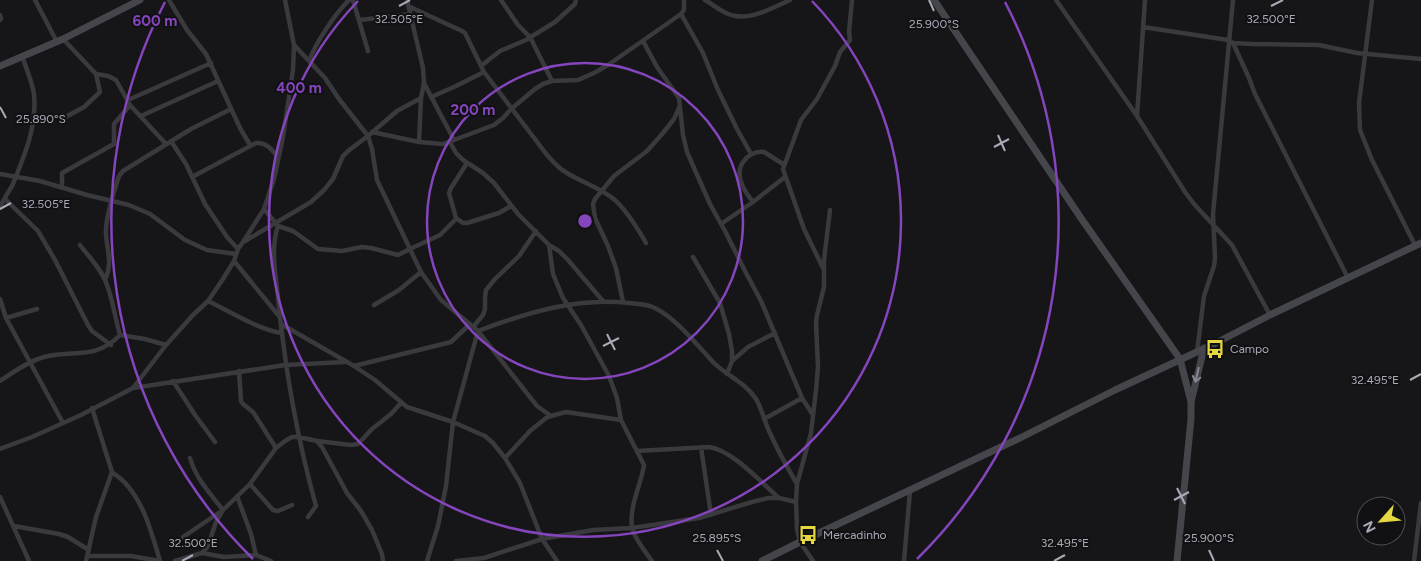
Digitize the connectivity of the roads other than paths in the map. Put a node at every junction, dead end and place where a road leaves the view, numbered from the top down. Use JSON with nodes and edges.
{"nodes":[{"id":1,"x":35,"y":0,"type":"edge"},
{"id":2,"x":140,"y":0,"type":"edge"},
{"id":3,"x":169,"y":0,"type":"edge"},
{"id":4,"x":285,"y":0,"type":"edge"},
{"id":5,"x":349,"y":0,"type":"edge"},
{"id":6,"x":353,"y":0,"type":"edge"},
{"id":7,"x":501,"y":0,"type":"edge"},
{"id":8,"x":576,"y":0,"type":"edge"},
{"id":9,"x":684,"y":0,"type":"edge"},
{"id":10,"x":706,"y":0,"type":"edge"},
{"id":11,"x":790,"y":0,"type":"edge"},
{"id":12,"x":852,"y":0,"type":"edge"},
{"id":13,"x":934,"y":0,"type":"edge"},
{"id":14,"x":1056,"y":0,"type":"edge"},
{"id":15,"x":1145,"y":0,"type":"edge"},
{"id":16,"x":1233,"y":0,"type":"edge"},
{"id":17,"x":1372,"y":0,"type":"edge"},
{"id":18,"x":408,"y":3,"type":"edge"},
{"id":19,"x":410,"y":14,"type":"junction"},
{"id":20,"x":682,"y":14,"type":"junction"},
{"id":21,"x":0,"y":15,"type":"edge"},
{"id":22,"x":0,"y":20,"type":"edge"},
{"id":23,"x":360,"y":20,"type":"junction"},
{"id":24,"x":1143,"y":27,"type":"junction"},
{"id":25,"x":530,"y":37,"type":"junction"},
{"id":26,"x":60,"y":40,"type":"junction"},
{"id":27,"x":643,"y":41,"type":"junction"},
{"id":28,"x":1230,"y":41,"type":"junction"},
{"id":29,"x":294,"y":45,"type":"junction"},
{"id":30,"x":368,"y":51,"type":"dead end"},
{"id":31,"x":1366,"y":54,"type":"junction"},
{"id":32,"x":22,"y":56,"type":"junction"},
{"id":33,"x":1421,"y":58,"type":"edge"},
{"id":34,"x":309,"y":60,"type":"junction"},
{"id":35,"x":211,"y":63,"type":"junction"},
{"id":36,"x":0,"y":66,"type":"edge"},
{"id":37,"x":481,"y":66,"type":"junction"},
{"id":38,"x":484,"y":72,"type":"junction"},
{"id":39,"x":96,"y":74,"type":"junction"},
{"id":40,"x":218,"y":81,"type":"junction"},
{"id":41,"x":552,"y":81,"type":"junction"},
{"id":42,"x":424,"y":82,"type":"junction"},
{"id":43,"x":431,"y":97,"type":"junction"},
{"id":44,"x":421,"y":98,"type":"junction"},
{"id":45,"x":129,"y":102,"type":"junction"},
{"id":46,"x":680,"y":108,"type":"junction"},
{"id":47,"x":511,"y":109,"type":"junction"},
{"id":48,"x":231,"y":110,"type":"junction"},
{"id":49,"x":140,"y":116,"type":"junction"},
{"id":50,"x":1137,"y":116,"type":"junction"},
{"id":51,"x":62,"y":119,"type":"dead end"},
{"id":52,"x":370,"y":134,"type":"junction"},
{"id":53,"x":452,"y":141,"type":"junction"},
{"id":54,"x":419,"y":142,"type":"junction"},
{"id":55,"x":168,"y":143,"type":"junction"},
{"id":56,"x":250,"y":146,"type":"junction"},
{"id":57,"x":751,"y":154,"type":"junction"},
{"id":58,"x":278,"y":157,"type":"junction"},
{"id":59,"x":467,"y":163,"type":"junction"},
{"id":60,"x":783,"y":164,"type":"junction"},
{"id":61,"x":0,"y":174,"type":"edge"},
{"id":62,"x":16,"y":176,"type":"junction"},
{"id":63,"x":192,"y":177,"type":"junction"},
{"id":64,"x":785,"y":177,"type":"junction"},
{"id":65,"x":62,"y":186,"type":"junction"},
{"id":66,"x":602,"y":191,"type":"junction"},
{"id":67,"x":5,"y":199,"type":"junction"},
{"id":68,"x":112,"y":201,"type":"junction"},
{"id":69,"x":753,"y":202,"type":"junction"},
{"id":70,"x":0,"y":206,"type":"edge"},
{"id":71,"x":511,"y":206,"type":"junction"},
{"id":72,"x":264,"y":209,"type":"junction"},
{"id":73,"x":830,"y":210,"type":"dead end"},
{"id":74,"x":456,"y":218,"type":"junction"},
{"id":75,"x":721,"y":224,"type":"junction"},
{"id":76,"x":1213,"y":224,"type":"junction"},
{"id":77,"x":277,"y":225,"type":"junction"},
{"id":78,"x":536,"y":231,"type":"junction"},
{"id":79,"x":243,"y":242,"type":"junction"},
{"id":80,"x":646,"y":244,"type":"dead end"},
{"id":81,"x":1418,"y":244,"type":"edge"},
{"id":82,"x":80,"y":245,"type":"dead end"},
{"id":83,"x":549,"y":245,"type":"junction"},
{"id":84,"x":410,"y":250,"type":"junction"},
{"id":85,"x":237,"y":251,"type":"junction"},
{"id":86,"x":693,"y":257,"type":"dead end"},
{"id":87,"x":234,"y":261,"type":"junction"},
{"id":88,"x":421,"y":272,"type":"junction"},
{"id":89,"x":825,"y":272,"type":"junction"},
{"id":90,"x":1348,"y":278,"type":"junction"},
{"id":91,"x":105,"y":280,"type":"junction"},
{"id":92,"x":0,"y":299,"type":"edge"},
{"id":93,"x":208,"y":301,"type":"junction"},
{"id":94,"x":603,"y":301,"type":"junction"},
{"id":95,"x":624,"y":302,"type":"junction"},
{"id":96,"x":374,"y":305,"type":"dead end"},
{"id":97,"x":568,"y":305,"type":"junction"},
{"id":98,"x":37,"y":309,"type":"dead end"},
{"id":99,"x":1270,"y":315,"type":"junction"},
{"id":100,"x":280,"y":317,"type":"junction"},
{"id":101,"x":6,"y":318,"type":"junction"},
{"id":102,"x":281,"y":324,"type":"junction"},
{"id":103,"x":472,"y":326,"type":"junction"},
{"id":104,"x":478,"y":330,"type":"junction"},
{"id":105,"x":282,"y":333,"type":"junction"},
{"id":106,"x":774,"y":333,"type":"junction"},
{"id":107,"x":120,"y":334,"type":"junction"},
{"id":108,"x":111,"y":344,"type":"junction"},
{"id":109,"x":166,"y":345,"type":"junction"},
{"id":110,"x":1200,"y":350,"type":"junction"},
{"id":111,"x":1180,"y":359,"type":"junction"},
{"id":112,"x":732,"y":361,"type":"junction"},
{"id":113,"x":31,"y":362,"type":"junction"},
{"id":114,"x":347,"y":362,"type":"junction"},
{"id":115,"x":286,"y":365,"type":"junction"},
{"id":116,"x":354,"y":366,"type":"junction"},
{"id":117,"x":239,"y":371,"type":"junction"},
{"id":118,"x":727,"y":374,"type":"junction"},
{"id":119,"x":0,"y":381,"type":"edge"},
{"id":120,"x":173,"y":381,"type":"junction"},
{"id":121,"x":133,"y":388,"type":"junction"},
{"id":122,"x":802,"y":398,"type":"junction"},
{"id":123,"x":1191,"y":402,"type":"junction"},
{"id":124,"x":401,"y":403,"type":"junction"},
{"id":125,"x":92,"y":408,"type":"junction"},
{"id":126,"x":813,"y":415,"type":"junction"},
{"id":127,"x":551,"y":416,"type":"junction"},
{"id":128,"x":764,"y":418,"type":"junction"},
{"id":129,"x":621,"y":420,"type":"junction"},
{"id":130,"x":63,"y":422,"type":"junction"},
{"id":131,"x":454,"y":422,"type":"junction"},
{"id":132,"x":299,"y":437,"type":"junction"},
{"id":133,"x":317,"y":441,"type":"junction"},
{"id":134,"x":0,"y":442,"type":"edge"},
{"id":135,"x":215,"y":442,"type":"dead end"},
{"id":136,"x":701,"y":447,"type":"junction"},
{"id":137,"x":1,"y":448,"type":"edge"},
{"id":138,"x":276,"y":448,"type":"junction"},
{"id":139,"x":637,"y":451,"type":"junction"},
{"id":140,"x":190,"y":458,"type":"dead end"},
{"id":141,"x":505,"y":458,"type":"junction"},
{"id":142,"x":112,"y":472,"type":"junction"},
{"id":143,"x":250,"y":484,"type":"junction"},
{"id":144,"x":798,"y":484,"type":"junction"},
{"id":145,"x":910,"y":491,"type":"junction"},
{"id":146,"x":237,"y":496,"type":"junction"},
{"id":147,"x":0,"y":498,"type":"edge"},
{"id":148,"x":779,"y":498,"type":"junction"},
{"id":149,"x":796,"y":502,"type":"junction"},
{"id":150,"x":1421,"y":503,"type":"edge"},
{"id":151,"x":292,"y":504,"type":"dead end"},
{"id":152,"x":223,"y":510,"type":"junction"},
{"id":153,"x":711,"y":515,"type":"junction"},
{"id":154,"x":308,"y":517,"type":"dead end"},
{"id":155,"x":14,"y":526,"type":"junction"},
{"id":156,"x":632,"y":528,"type":"junction"},
{"id":157,"x":183,"y":537,"type":"dead end"},
{"id":158,"x":542,"y":539,"type":"junction"},
{"id":159,"x":800,"y":542,"type":"junction"},
{"id":160,"x":89,"y":550,"type":"junction"},
{"id":161,"x":202,"y":553,"type":"junction"},
{"id":162,"x":256,"y":555,"type":"junction"},
{"id":163,"x":87,"y":559,"type":"edge"},
{"id":164,"x":224,"y":559,"type":"edge"},
{"id":165,"x":157,"y":560,"type":"edge"},
{"id":166,"x":29,"y":561,"type":"edge"},
{"id":167,"x":175,"y":561,"type":"edge"},
{"id":168,"x":271,"y":561,"type":"edge"},
{"id":169,"x":383,"y":561,"type":"edge"},
{"id":170,"x":427,"y":561,"type":"edge"},
{"id":171,"x":456,"y":561,"type":"edge"},
{"id":172,"x":558,"y":561,"type":"edge"},
{"id":173,"x":652,"y":561,"type":"edge"},
{"id":174,"x":762,"y":561,"type":"edge"},
{"id":175,"x":813,"y":561,"type":"edge"},
{"id":176,"x":904,"y":561,"type":"edge"},
{"id":177,"x":1177,"y":561,"type":"edge"},
{"id":178,"x":1414,"y":561,"type":"edge"}],
"edges":[{"from":1,"to":26,"type":"street"},
{"from":2,"to":26,"type":"street"},
{"from":3,"to":35,"type":"street"},
{"from":4,"to":29,"type":"street"},
{"from":5,"to":34,"type":"street"},
{"from":6,"to":23,"type":"street"},
{"from":7,"to":25,"type":"street"},
{"from":8,"to":25,"type":"street"},
{"from":9,"to":20,"type":"street"},
{"from":10,"to":11,"type":"street"},
{"from":12,"to":60,"type":"street"},
{"from":13,"to":111,"type":"street"},
{"from":14,"to":50,"type":"street"},
{"from":15,"to":24,"type":"street"},
{"from":16,"to":28,"type":"street"},
{"from":17,"to":31,"type":"street"},
{"from":18,"to":19,"type":"street"},
{"from":18,"to":37,"type":"street"},
{"from":19,"to":23,"type":"street"},
{"from":19,"to":42,"type":"street"},
{"from":20,"to":27,"type":"street"},
{"from":20,"to":57,"type":"street"},
{"from":21,"to":22,"type":"street"},
{"from":23,"to":30,"type":"street"},
{"from":24,"to":28,"type":"street"},
{"from":24,"to":50,"type":"street"},
{"from":25,"to":37,"type":"street"},
{"from":25,"to":41,"type":"street"},
{"from":26,"to":32,"type":"street"},
{"from":26,"to":39,"type":"street"},
{"from":27,"to":41,"type":"street"},
{"from":27,"to":46,"type":"street"},
{"from":28,"to":31,"type":"street"},
{"from":28,"to":76,"type":"street"},
{"from":28,"to":90,"type":"street"},
{"from":29,"to":34,"type":"street"},
{"from":29,"to":58,"type":"street"},
{"from":31,"to":33,"type":"street"},
{"from":31,"to":81,"type":"street"},
{"from":32,"to":36,"type":"street"},
{"from":32,"to":62,"type":"street"},
{"from":34,"to":52,"type":"street"},
{"from":35,"to":40,"type":"street"},
{"from":35,"to":45,"type":"street"},
{"from":37,"to":38,"type":"street"},
{"from":38,"to":43,"type":"street"},
{"from":38,"to":47,"type":"street"},
{"from":39,"to":45,"type":"street"},
{"from":39,"to":51,"type":"street"},
{"from":40,"to":48,"type":"street"},
{"from":40,"to":49,"type":"street"},
{"from":41,"to":47,"type":"street"},
{"from":42,"to":43,"type":"street"},
{"from":42,"to":44,"type":"street"},
{"from":43,"to":53,"type":"street"},
{"from":44,"to":52,"type":"street"},
{"from":44,"to":54,"type":"street"},
{"from":45,"to":49,"type":"street"},
{"from":45,"to":65,"type":"street"},
{"from":46,"to":66,"type":"street"},
{"from":46,"to":75,"type":"street"},
{"from":47,"to":53,"type":"street"},
{"from":47,"to":66,"type":"street"},
{"from":48,"to":55,"type":"street"},
{"from":48,"to":56,"type":"street"},
{"from":49,"to":55,"type":"street"},
{"from":50,"to":76,"type":"street"},
{"from":52,"to":54,"type":"street"},
{"from":52,"to":77,"type":"street"},
{"from":52,"to":84,"type":"street"},
{"from":53,"to":54,"type":"street"},
{"from":53,"to":59,"type":"street"},
{"from":55,"to":63,"type":"street"},
{"from":55,"to":68,"type":"street"},
{"from":56,"to":58,"type":"street"},
{"from":56,"to":63,"type":"street"},
{"from":57,"to":60,"type":"street"},
{"from":57,"to":69,"type":"street"},
{"from":58,"to":72,"type":"street"},
{"from":59,"to":71,"type":"street"},
{"from":59,"to":74,"type":"street"},
{"from":60,"to":64,"type":"street"},
{"from":61,"to":62,"type":"street"},
{"from":62,"to":65,"type":"street"},
{"from":62,"to":67,"type":"street"},
{"from":63,"to":85,"type":"street"},
{"from":64,"to":69,"type":"street"},
{"from":64,"to":89,"type":"street"},
{"from":65,"to":68,"type":"street"},
{"from":66,"to":80,"type":"street"},
{"from":66,"to":95,"type":"street"},
{"from":67,"to":70,"type":"street"},
{"from":67,"to":108,"type":"street"},
{"from":68,"to":85,"type":"street"},
{"from":68,"to":91,"type":"street"},
{"from":69,"to":75,"type":"street"},
{"from":71,"to":74,"type":"street"},
{"from":71,"to":78,"type":"street"},
{"from":72,"to":77,"type":"street"},
{"from":72,"to":79,"type":"street"},
{"from":73,"to":89,"type":"street"},
{"from":74,"to":84,"type":"street"},
{"from":75,"to":106,"type":"street"},
{"from":76,"to":99,"type":"street"},
{"from":76,"to":110,"type":"street"},
{"from":77,"to":79,"type":"street"},
{"from":77,"to":84,"type":"street"},
{"from":77,"to":100,"type":"street"},
{"from":78,"to":83,"type":"street"},
{"from":78,"to":103,"type":"street"},
{"from":79,"to":85,"type":"street"},
{"from":81,"to":90,"type":"street"},
{"from":82,"to":91,"type":"street"},
{"from":83,"to":94,"type":"street"},
{"from":83,"to":97,"type":"street"},
{"from":84,"to":88,"type":"street"},
{"from":85,"to":87,"type":"street"},
{"from":86,"to":112,"type":"street"},
{"from":87,"to":93,"type":"street"},
{"from":87,"to":100,"type":"street"},
{"from":88,"to":96,"type":"street"},
{"from":88,"to":103,"type":"street"},
{"from":89,"to":126,"type":"street"},
{"from":90,"to":99,"type":"street"},
{"from":91,"to":107,"type":"street"},
{"from":92,"to":101,"type":"street"},
{"from":93,"to":105,"type":"street"},
{"from":93,"to":109,"type":"street"},
{"from":94,"to":95,"type":"street"},
{"from":94,"to":97,"type":"street"},
{"from":95,"to":118,"type":"street"},
{"from":97,"to":104,"type":"street"},
{"from":97,"to":129,"type":"street"},
{"from":98,"to":101,"type":"street"},
{"from":99,"to":110,"type":"street"},
{"from":100,"to":102,"type":"street"},
{"from":101,"to":113,"type":"street"},
{"from":102,"to":105,"type":"street"},
{"from":102,"to":114,"type":"street"},
{"from":103,"to":104,"type":"street"},
{"from":103,"to":116,"type":"street"},
{"from":104,"to":127,"type":"street"},
{"from":104,"to":131,"type":"street"},
{"from":105,"to":115,"type":"street"},
{"from":106,"to":112,"type":"street"},
{"from":106,"to":122,"type":"street"},
{"from":107,"to":108,"type":"street"},
{"from":107,"to":109,"type":"street"},
{"from":108,"to":113,"type":"street"},
{"from":109,"to":121,"type":"street"},
{"from":110,"to":111,"type":"street"},
{"from":110,"to":123,"type":"street","one_way":true},
{"from":111,"to":123,"type":"street"},
{"from":111,"to":145,"type":"street"},
{"from":112,"to":118,"type":"street"},
{"from":113,"to":119,"type":"street"},
{"from":113,"to":130,"type":"street"},
{"from":114,"to":115,"type":"street"},
{"from":114,"to":116,"type":"street"},
{"from":115,"to":117,"type":"street"},
{"from":115,"to":132,"type":"street"},
{"from":116,"to":124,"type":"street"},
{"from":117,"to":120,"type":"street"},
{"from":117,"to":138,"type":"street"},
{"from":118,"to":128,"type":"street"},
{"from":120,"to":121,"type":"street"},
{"from":120,"to":135,"type":"street"},
{"from":121,"to":125,"type":"street"},
{"from":122,"to":126,"type":"street"},
{"from":122,"to":128,"type":"street"},
{"from":123,"to":177,"type":"street"},
{"from":124,"to":131,"type":"street"},
{"from":124,"to":133,"type":"street"},
{"from":125,"to":130,"type":"street"},
{"from":125,"to":142,"type":"street"},
{"from":126,"to":144,"type":"street"},
{"from":127,"to":129,"type":"street"},
{"from":127,"to":141,"type":"street"},
{"from":128,"to":144,"type":"street"},
{"from":129,"to":139,"type":"street"},
{"from":130,"to":137,"type":"street"},
{"from":131,"to":141,"type":"street"},
{"from":131,"to":170,"type":"street"},
{"from":132,"to":133,"type":"street"},
{"from":132,"to":138,"type":"street"},
{"from":132,"to":154,"type":"street"},
{"from":133,"to":169,"type":"street"},
{"from":134,"to":137,"type":"street"},
{"from":136,"to":139,"type":"street"},
{"from":136,"to":148,"type":"street"},
{"from":136,"to":153,"type":"street"},
{"from":138,"to":143,"type":"street"},
{"from":139,"to":156,"type":"street"},
{"from":140,"to":152,"type":"street"},
{"from":141,"to":158,"type":"street"},
{"from":142,"to":160,"type":"street"},
{"from":142,"to":165,"type":"street"},
{"from":143,"to":146,"type":"street"},
{"from":143,"to":151,"type":"street"},
{"from":144,"to":149,"type":"street"},
{"from":145,"to":159,"type":"street"},
{"from":145,"to":176,"type":"street"},
{"from":146,"to":152,"type":"street"},
{"from":146,"to":162,"type":"street"},
{"from":147,"to":155,"type":"street"},
{"from":148,"to":149,"type":"street"},
{"from":148,"to":153,"type":"street"},
{"from":149,"to":159,"type":"street"},
{"from":150,"to":178,"type":"street"},
{"from":152,"to":157,"type":"street"},
{"from":152,"to":161,"type":"street"},
{"from":153,"to":156,"type":"street"},
{"from":155,"to":160,"type":"street"},
{"from":155,"to":166,"type":"street"},
{"from":156,"to":158,"type":"street"},
{"from":156,"to":173,"type":"street"},
{"from":158,"to":171,"type":"street"},
{"from":158,"to":172,"type":"street"},
{"from":159,"to":174,"type":"street"},
{"from":159,"to":175,"type":"street"},
{"from":160,"to":163,"type":"street"},
{"from":161,"to":164,"type":"street"},
{"from":161,"to":167,"type":"street"},
{"from":162,"to":164,"type":"street"},
{"from":162,"to":168,"type":"street"},
{"from":163,"to":165,"type":"street"}]}
